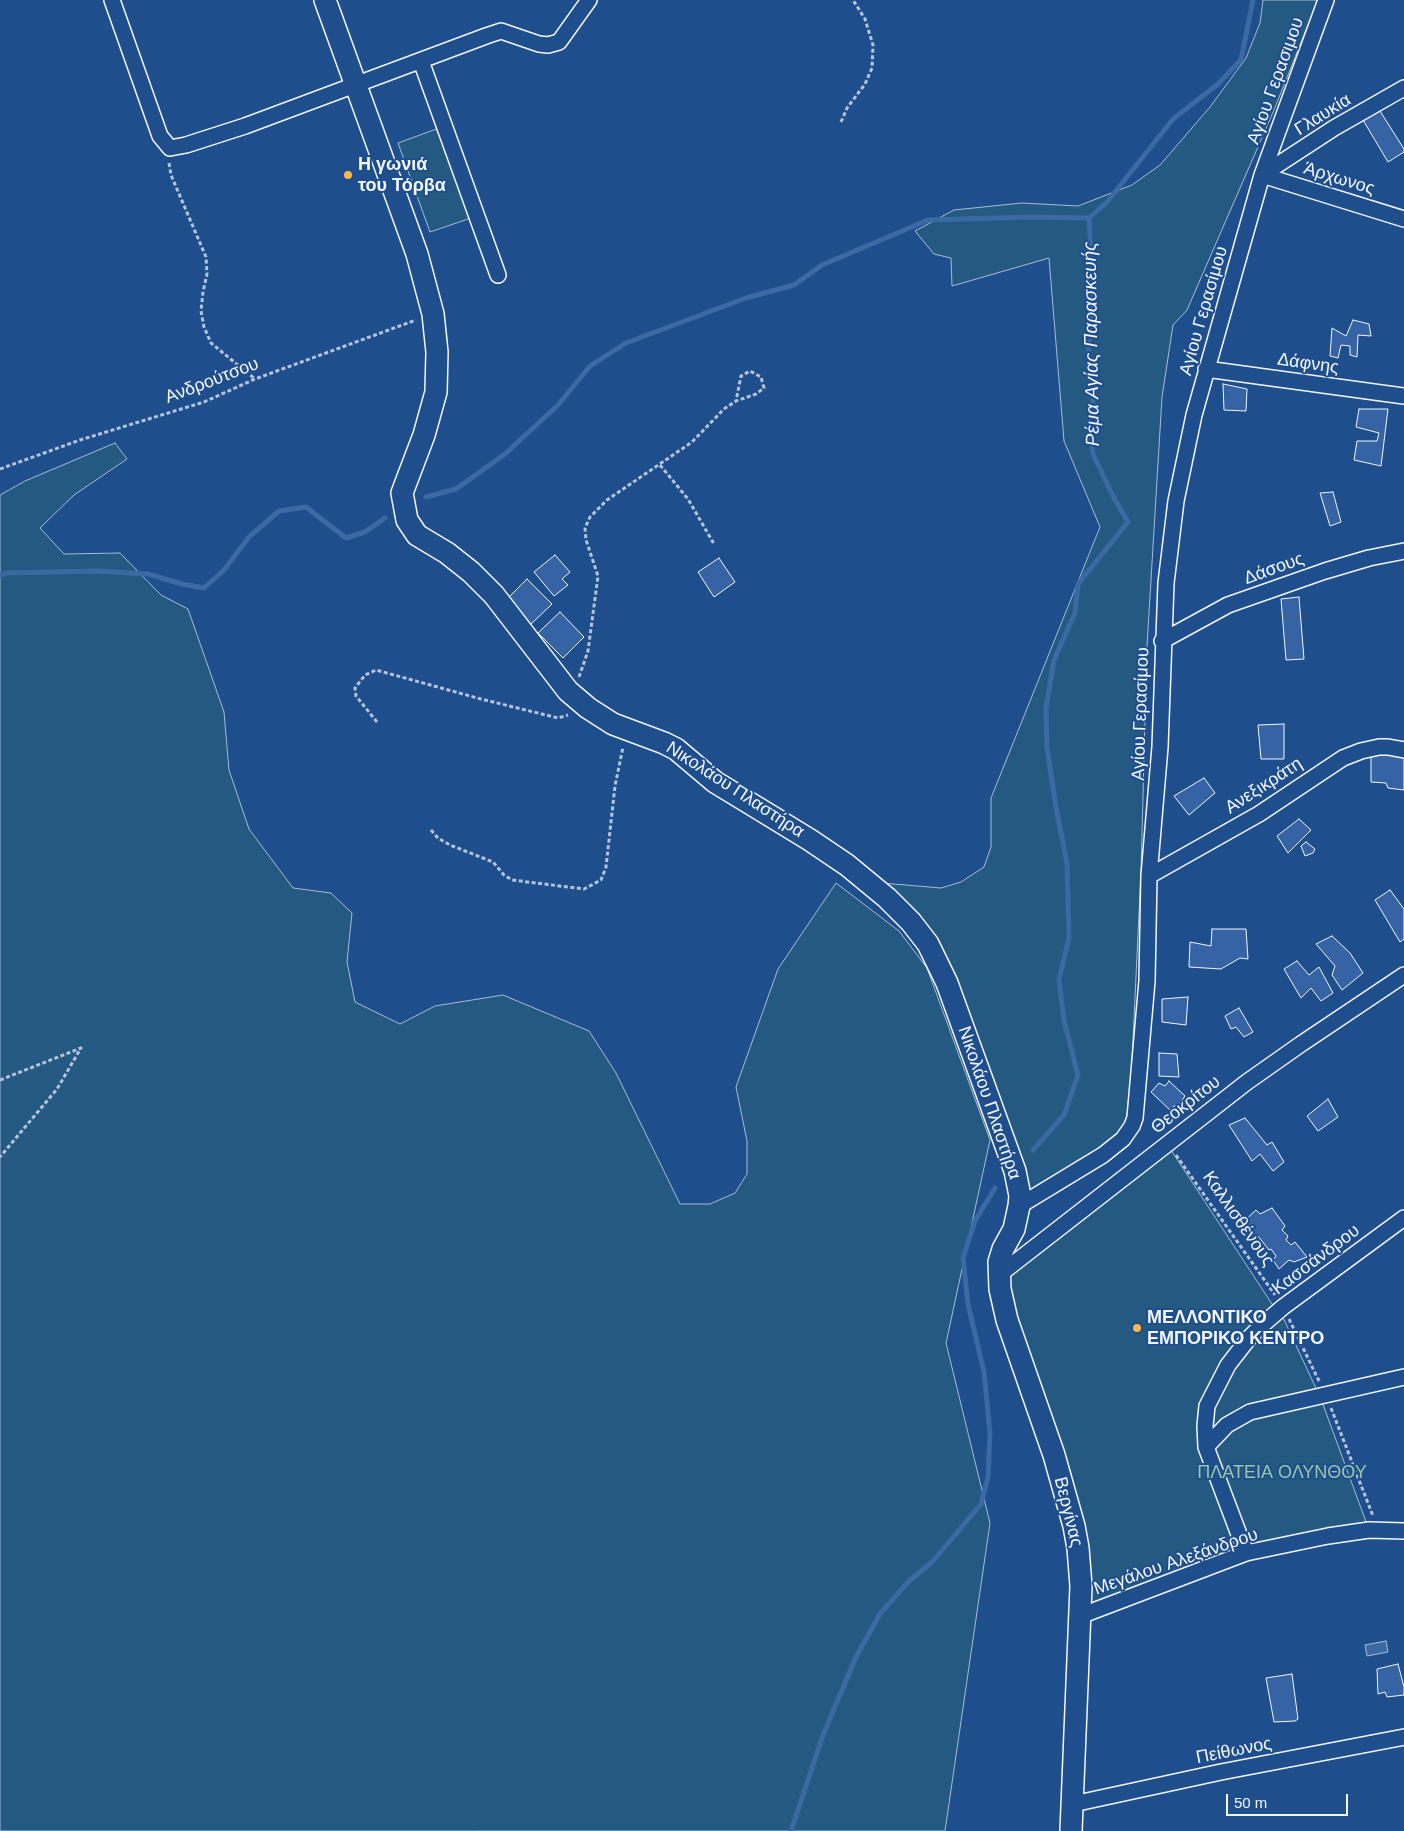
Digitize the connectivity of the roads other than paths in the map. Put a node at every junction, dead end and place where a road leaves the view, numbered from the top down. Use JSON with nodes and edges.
{"nodes":[{"id":1,"x":112,"y":0,"type":"edge"},
{"id":2,"x":325,"y":0,"type":"edge"},
{"id":3,"x":589,"y":0,"type":"edge"},
{"id":4,"x":1326,"y":0,"type":"edge"},
{"id":5,"x":421,"y":61,"type":"junction"},
{"id":6,"x":356,"y":85,"type":"junction"},
{"id":7,"x":1404,"y":88,"type":"edge"},
{"id":8,"x":1262,"y":175,"type":"junction"},
{"id":9,"x":1404,"y":219,"type":"edge"},
{"id":10,"x":498,"y":275,"type":"dead end"},
{"id":11,"x":1206,"y":369,"type":"junction"},
{"id":12,"x":1404,"y":396,"type":"edge"},
{"id":13,"x":1404,"y":551,"type":"edge"},
{"id":14,"x":1162,"y":641,"type":"junction"},
{"id":15,"x":1404,"y":750,"type":"edge"},
{"id":16,"x":1149,"y":876,"type":"junction"},
{"id":17,"x":1404,"y":975,"type":"edge"},
{"id":18,"x":1019,"y":1206,"type":"junction"},
{"id":19,"x":1404,"y":1218,"type":"edge"},
{"id":20,"x":999,"y":1275,"type":"junction"},
{"id":21,"x":1404,"y":1377,"type":"edge"},
{"id":22,"x":1206,"y":1447,"type":"junction"},
{"id":23,"x":1404,"y":1531,"type":"edge"},
{"id":24,"x":1246,"y":1554,"type":"junction"},
{"id":25,"x":1080,"y":1616,"type":"junction"},
{"id":26,"x":1404,"y":1737,"type":"edge"},
{"id":27,"x":1073,"y":1804,"type":"junction"},
{"id":28,"x":1071,"y":1831,"type":"edge"}],
"edges":[{"from":1,"to":6,"type":"street"},
{"from":2,"to":6,"type":"street","name":"Νικολάου Πλαστήρα"},
{"from":3,"to":5,"type":"street"},
{"from":4,"to":8,"type":"street","name":"Αγίου Γερασιμου"},
{"from":5,"to":6,"type":"street"},
{"from":5,"to":10,"type":"street"},
{"from":6,"to":18,"type":"street","name":"Νικολάου Πλαστήρα"},
{"from":7,"to":8,"type":"street","name":"Γλαυκία"},
{"from":8,"to":9,"type":"street","name":"Άρχωνος"},
{"from":8,"to":11,"type":"street","name":"Αγίου Γερασίμου"},
{"from":11,"to":12,"type":"street","name":"Δάφνης"},
{"from":11,"to":14,"type":"street","name":"Αγίου Γερασίμου"},
{"from":13,"to":14,"type":"street","name":"Δάσους"},
{"from":14,"to":16,"type":"street","name":"Αγίου Γερασίμου"},
{"from":15,"to":16,"type":"street","name":"Ανεξικράτη"},
{"from":16,"to":18,"type":"street","name":"Αγίου Γερασίμου"},
{"from":17,"to":20,"type":"street","name":"Θεοκρίτου"},
{"from":18,"to":20,"type":"street","name":"Βεργίνας"},
{"from":19,"to":22,"type":"street","name":"Κασσάνδρου"},
{"from":20,"to":25,"type":"street","name":"Βεργίνας"},
{"from":21,"to":22,"type":"street"},
{"from":22,"to":24,"type":"street","name":"Κασσάνδρου"},
{"from":23,"to":24,"type":"street","name":"Μεγάλου Αλεξάνδρου"},
{"from":24,"to":25,"type":"street","name":"Μεγάλου Αλεξάνδρου"},
{"from":25,"to":27,"type":"street","name":"Βεργίνας"},
{"from":26,"to":27,"type":"street","name":"Πείθωνος"},
{"from":27,"to":28,"type":"street","name":"Βεργίνας"}]}
